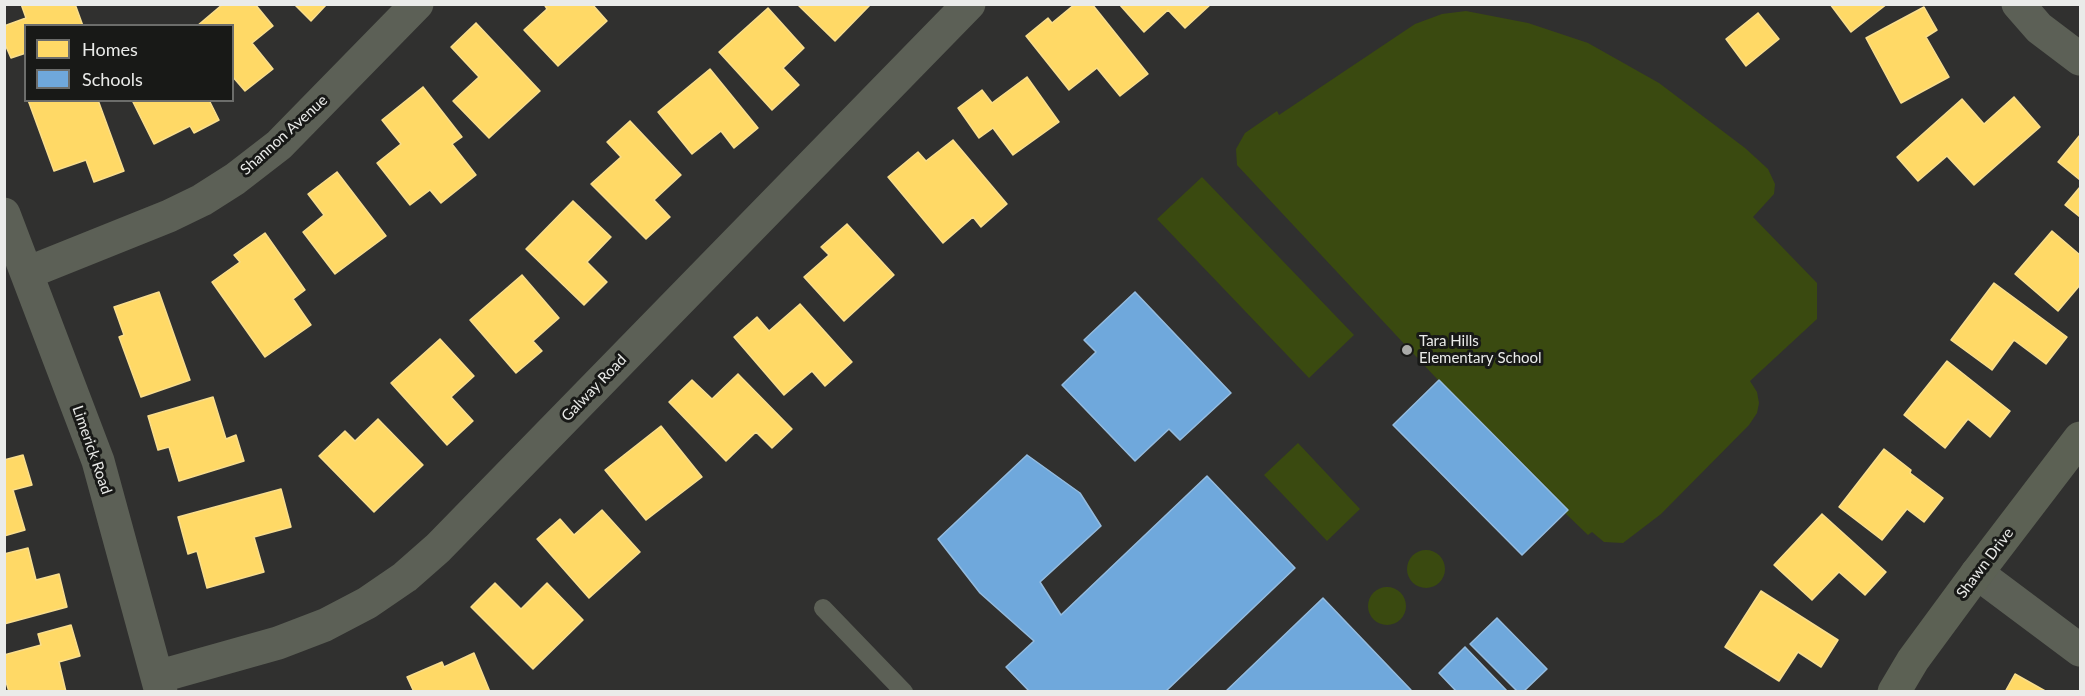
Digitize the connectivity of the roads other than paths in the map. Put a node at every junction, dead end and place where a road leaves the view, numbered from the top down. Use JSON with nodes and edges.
{"nodes":[{"id":1,"x":417,"y":4,"type":"edge"},
{"id":2,"x":969,"y":4,"type":"edge"},
{"id":3,"x":2018,"y":4,"type":"edge"},
{"id":4,"x":2080,"y":59,"type":"edge"},
{"id":5,"x":4,"y":214,"type":"edge"},
{"id":6,"x":27,"y":273,"type":"junction"},
{"id":7,"x":2080,"y":438,"type":"edge"},
{"id":8,"x":1977,"y":573,"type":"junction"},
{"id":9,"x":823,"y":608,"type":"dead end"},
{"id":10,"x":2080,"y":650,"type":"edge"},
{"id":11,"x":159,"y":684,"type":"edge"},
{"id":12,"x":904,"y":692,"type":"edge"},
{"id":13,"x":1894,"y":692,"type":"edge"}],
"edges":[{"from":1,"to":6,"type":"street","name":"Shannon Avenue"},
{"from":2,"to":11,"type":"street","name":"Galway Road"},
{"from":3,"to":4,"type":"street"},
{"from":5,"to":6,"type":"street","name":"Limerick Road"},
{"from":6,"to":11,"type":"street","name":"Limerick Road"},
{"from":7,"to":8,"type":"street","name":"Shawn Drive"},
{"from":8,"to":10,"type":"street"},
{"from":8,"to":13,"type":"street","name":"Shawn Drive"},
{"from":9,"to":12,"type":"lane"}]}
